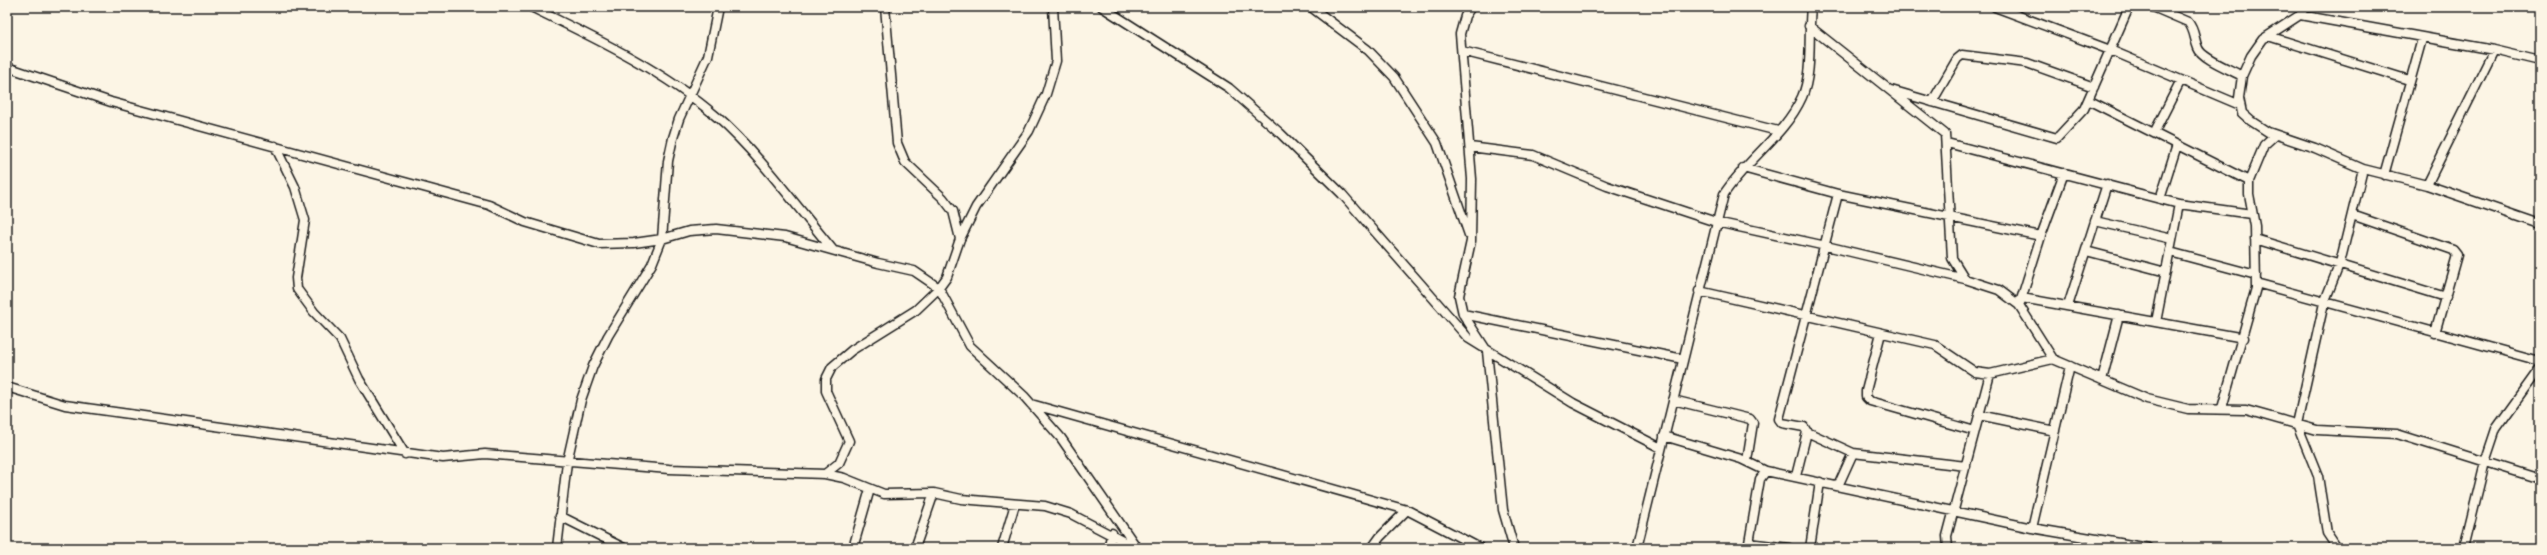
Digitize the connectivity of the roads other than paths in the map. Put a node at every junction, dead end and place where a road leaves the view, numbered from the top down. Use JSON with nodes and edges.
{"nodes":[{"id":1,"x":531,"y":7,"type":"edge"},
{"id":2,"x":718,"y":7,"type":"edge"},
{"id":3,"x":885,"y":7,"type":"edge"},
{"id":4,"x":1053,"y":7,"type":"edge"},
{"id":5,"x":1102,"y":7,"type":"edge"},
{"id":6,"x":1311,"y":7,"type":"edge"},
{"id":7,"x":1471,"y":7,"type":"edge"},
{"id":8,"x":1812,"y":7,"type":"edge"},
{"id":9,"x":1995,"y":7,"type":"edge"},
{"id":10,"x":2129,"y":7,"type":"edge"},
{"id":11,"x":2153,"y":7,"type":"edge"},
{"id":12,"x":2302,"y":10,"type":"edge"},
{"id":13,"x":1809,"y":26,"type":"junction"},
{"id":14,"x":2268,"y":36,"type":"junction"},
{"id":15,"x":2422,"y":39,"type":"junction"},
{"id":16,"x":2110,"y":50,"type":"junction"},
{"id":17,"x":2494,"y":50,"type":"junction"},
{"id":18,"x":1462,"y":51,"type":"junction"},
{"id":19,"x":2540,"y":61,"type":"edge"},
{"id":20,"x":7,"y":67,"type":"edge"},
{"id":21,"x":2242,"y":76,"type":"junction"},
{"id":22,"x":2181,"y":80,"type":"junction"},
{"id":23,"x":2409,"y":80,"type":"junction"},
{"id":24,"x":2094,"y":87,"type":"junction"},
{"id":25,"x":1891,"y":90,"type":"junction"},
{"id":26,"x":689,"y":97,"type":"junction"},
{"id":27,"x":2088,"y":100,"type":"junction"},
{"id":28,"x":1932,"y":102,"type":"junction"},
{"id":29,"x":2240,"y":105,"type":"junction"},
{"id":30,"x":1778,"y":131,"type":"junction"},
{"id":31,"x":2154,"y":133,"type":"junction"},
{"id":32,"x":2275,"y":134,"type":"junction"},
{"id":33,"x":1947,"y":143,"type":"junction"},
{"id":34,"x":2177,"y":145,"type":"junction"},
{"id":35,"x":275,"y":146,"type":"junction"},
{"id":36,"x":1470,"y":147,"type":"junction"},
{"id":37,"x":1743,"y":168,"type":"junction"},
{"id":38,"x":2363,"y":169,"type":"junction"},
{"id":39,"x":2064,"y":173,"type":"junction"},
{"id":40,"x":2384,"y":175,"type":"junction"},
{"id":41,"x":2249,"y":180,"type":"junction"},
{"id":42,"x":2107,"y":184,"type":"junction"},
{"id":43,"x":2428,"y":185,"type":"junction"},
{"id":44,"x":1838,"y":194,"type":"junction"},
{"id":45,"x":2160,"y":199,"type":"junction"},
{"id":46,"x":2179,"y":204,"type":"junction"},
{"id":47,"x":2252,"y":214,"type":"junction"},
{"id":48,"x":2352,"y":215,"type":"junction"},
{"id":49,"x":1950,"y":216,"type":"junction"},
{"id":50,"x":1716,"y":222,"type":"junction"},
{"id":51,"x":2095,"y":222,"type":"junction"},
{"id":52,"x":2540,"y":224,"type":"edge"},
{"id":53,"x":2041,"y":236,"type":"junction"},
{"id":54,"x":662,"y":239,"type":"junction"},
{"id":55,"x":960,"y":239,"type":"junction"},
{"id":56,"x":2172,"y":239,"type":"junction"},
{"id":57,"x":2255,"y":240,"type":"junction"},
{"id":58,"x":1471,"y":242,"type":"junction"},
{"id":59,"x":1826,"y":246,"type":"junction"},
{"id":60,"x":833,"y":250,"type":"junction"},
{"id":61,"x":2086,"y":251,"type":"junction"},
{"id":62,"x":2170,"y":252,"type":"junction"},
{"id":63,"x":2340,"y":263,"type":"junction"},
{"id":64,"x":2166,"y":272,"type":"junction"},
{"id":65,"x":1966,"y":279,"type":"junction"},
{"id":66,"x":2256,"y":279,"type":"junction"},
{"id":67,"x":939,"y":288,"type":"junction"},
{"id":68,"x":1699,"y":291,"type":"junction"},
{"id":69,"x":2446,"y":297,"type":"junction"},
{"id":70,"x":2021,"y":302,"type":"junction"},
{"id":71,"x":2324,"y":303,"type":"junction"},
{"id":72,"x":2068,"y":306,"type":"junction"},
{"id":73,"x":1463,"y":314,"type":"junction"},
{"id":74,"x":2119,"y":315,"type":"junction"},
{"id":75,"x":1807,"y":316,"type":"junction"},
{"id":76,"x":2156,"y":322,"type":"junction"},
{"id":77,"x":1881,"y":333,"type":"junction"},
{"id":78,"x":2435,"y":333,"type":"junction"},
{"id":79,"x":2244,"y":338,"type":"junction"},
{"id":80,"x":1487,"y":351,"type":"junction"},
{"id":81,"x":1683,"y":359,"type":"junction"},
{"id":82,"x":2053,"y":359,"type":"junction"},
{"id":83,"x":2540,"y":361,"type":"edge"},
{"id":84,"x":2070,"y":366,"type":"junction"},
{"id":85,"x":2540,"y":368,"type":"edge"},
{"id":86,"x":1990,"y":374,"type":"junction"},
{"id":87,"x":2102,"y":380,"type":"junction"},
{"id":88,"x":7,"y":387,"type":"edge"},
{"id":89,"x":1673,"y":400,"type":"junction"},
{"id":90,"x":1030,"y":404,"type":"junction"},
{"id":91,"x":2222,"y":408,"type":"junction"},
{"id":92,"x":1979,"y":416,"type":"junction"},
{"id":93,"x":2297,"y":424,"type":"junction"},
{"id":94,"x":1975,"y":431,"type":"junction"},
{"id":95,"x":2055,"y":431,"type":"junction"},
{"id":96,"x":1807,"y":432,"type":"junction"},
{"id":97,"x":1664,"y":436,"type":"junction"},
{"id":98,"x":1661,"y":448,"type":"junction"},
{"id":99,"x":1853,"y":453,"type":"junction"},
{"id":100,"x":405,"y":454,"type":"junction"},
{"id":101,"x":1747,"y":461,"type":"junction"},
{"id":102,"x":567,"y":462,"type":"junction"},
{"id":103,"x":2485,"y":462,"type":"junction"},
{"id":104,"x":1966,"y":466,"type":"junction"},
{"id":105,"x":1766,"y":471,"type":"junction"},
{"id":106,"x":825,"y":474,"type":"junction"},
{"id":107,"x":1796,"y":476,"type":"junction"},
{"id":108,"x":2540,"y":479,"type":"edge"},
{"id":109,"x":1820,"y":482,"type":"junction"},
{"id":110,"x":1838,"y":486,"type":"junction"},
{"id":111,"x":870,"y":489,"type":"junction"},
{"id":112,"x":934,"y":493,"type":"junction"},
{"id":113,"x":1015,"y":504,"type":"junction"},
{"id":114,"x":1407,"y":510,"type":"junction"},
{"id":115,"x":1954,"y":512,"type":"junction"},
{"id":116,"x":560,"y":516,"type":"junction"},
{"id":117,"x":2032,"y":528,"type":"junction"},
{"id":118,"x":1112,"y":533,"type":"junction"},
{"id":119,"x":1748,"y":545,"type":"edge"},
{"id":120,"x":557,"y":548,"type":"edge"},
{"id":121,"x":624,"y":548,"type":"edge"},
{"id":122,"x":853,"y":548,"type":"edge"},
{"id":123,"x":915,"y":548,"type":"edge"},
{"id":124,"x":1002,"y":548,"type":"edge"},
{"id":125,"x":1108,"y":548,"type":"edge"},
{"id":126,"x":1137,"y":548,"type":"edge"},
{"id":127,"x":1372,"y":548,"type":"edge"},
{"id":128,"x":1480,"y":548,"type":"edge"},
{"id":129,"x":1514,"y":548,"type":"edge"},
{"id":130,"x":1637,"y":548,"type":"edge"},
{"id":131,"x":1789,"y":548,"type":"edge"},
{"id":132,"x":1810,"y":548,"type":"edge"},
{"id":133,"x":1948,"y":548,"type":"edge"},
{"id":134,"x":2149,"y":548,"type":"edge"},
{"id":135,"x":2337,"y":548,"type":"edge"},
{"id":136,"x":2464,"y":548,"type":"edge"}],
"edges":[{"from":1,"to":26,"type":"street"},
{"from":2,"to":26,"type":"street"},
{"from":3,"to":55,"type":"street"},
{"from":4,"to":55,"type":"street"},
{"from":5,"to":80,"type":"street"},
{"from":6,"to":58,"type":"street"},
{"from":7,"to":18,"type":"street"},
{"from":8,"to":13,"type":"street"},
{"from":9,"to":16,"type":"street"},
{"from":10,"to":16,"type":"street"},
{"from":11,"to":21,"type":"street"},
{"from":12,"to":14,"type":"street"},
{"from":12,"to":15,"type":"street"},
{"from":13,"to":25,"type":"street"},
{"from":13,"to":30,"type":"street"},
{"from":14,"to":21,"type":"street"},
{"from":14,"to":23,"type":"street"},
{"from":15,"to":17,"type":"street"},
{"from":15,"to":23,"type":"street"},
{"from":16,"to":22,"type":"street"},
{"from":16,"to":24,"type":"street"},
{"from":17,"to":19,"type":"street"},
{"from":17,"to":43,"type":"street"},
{"from":18,"to":30,"type":"street"},
{"from":18,"to":36,"type":"street"},
{"from":20,"to":35,"type":"street"},
{"from":21,"to":29,"type":"street"},
{"from":22,"to":29,"type":"street"},
{"from":22,"to":31,"type":"street"},
{"from":23,"to":40,"type":"street"},
{"from":24,"to":27,"type":"street"},
{"from":24,"to":28,"type":"street"},
{"from":25,"to":28,"type":"street"},
{"from":25,"to":33,"type":"street"},
{"from":26,"to":54,"type":"street"},
{"from":26,"to":60,"type":"street"},
{"from":27,"to":28,"type":"street"},
{"from":27,"to":31,"type":"street"},
{"from":29,"to":32,"type":"street"},
{"from":30,"to":37,"type":"street"},
{"from":31,"to":34,"type":"street"},
{"from":32,"to":38,"type":"street"},
{"from":32,"to":41,"type":"street"},
{"from":33,"to":39,"type":"street"},
{"from":33,"to":49,"type":"street"},
{"from":34,"to":41,"type":"street"},
{"from":34,"to":45,"type":"street"},
{"from":35,"to":54,"type":"street"},
{"from":35,"to":100,"type":"street"},
{"from":36,"to":50,"type":"street"},
{"from":36,"to":58,"type":"street"},
{"from":37,"to":44,"type":"street"},
{"from":37,"to":50,"type":"street"},
{"from":38,"to":40,"type":"street"},
{"from":38,"to":48,"type":"street"},
{"from":39,"to":42,"type":"street"},
{"from":39,"to":53,"type":"street"},
{"from":40,"to":43,"type":"street"},
{"from":41,"to":47,"type":"street"},
{"from":42,"to":45,"type":"street"},
{"from":42,"to":51,"type":"street"},
{"from":43,"to":52,"type":"street"},
{"from":44,"to":49,"type":"street"},
{"from":44,"to":59,"type":"street"},
{"from":45,"to":46,"type":"street"},
{"from":46,"to":47,"type":"street"},
{"from":46,"to":56,"type":"street"},
{"from":47,"to":57,"type":"street"},
{"from":48,"to":63,"type":"street"},
{"from":48,"to":69,"type":"street"},
{"from":49,"to":53,"type":"street"},
{"from":49,"to":65,"type":"street"},
{"from":50,"to":59,"type":"street"},
{"from":50,"to":68,"type":"street"},
{"from":51,"to":56,"type":"street"},
{"from":51,"to":61,"type":"street"},
{"from":53,"to":70,"type":"street"},
{"from":54,"to":60,"type":"street"},
{"from":54,"to":102,"type":"street"},
{"from":55,"to":67,"type":"street"},
{"from":56,"to":62,"type":"street"},
{"from":57,"to":63,"type":"street"},
{"from":57,"to":66,"type":"street"},
{"from":58,"to":73,"type":"street"},
{"from":59,"to":65,"type":"street"},
{"from":59,"to":75,"type":"street"},
{"from":60,"to":67,"type":"street"},
{"from":61,"to":64,"type":"street"},
{"from":61,"to":72,"type":"street"},
{"from":62,"to":64,"type":"street"},
{"from":62,"to":66,"type":"street"},
{"from":63,"to":69,"type":"street"},
{"from":63,"to":71,"type":"street"},
{"from":64,"to":76,"type":"street"},
{"from":65,"to":70,"type":"street"},
{"from":66,"to":71,"type":"street"},
{"from":66,"to":79,"type":"street"},
{"from":67,"to":90,"type":"street"},
{"from":67,"to":106,"type":"street"},
{"from":68,"to":75,"type":"street"},
{"from":68,"to":81,"type":"street"},
{"from":69,"to":78,"type":"street"},
{"from":70,"to":72,"type":"street"},
{"from":70,"to":82,"type":"street"},
{"from":71,"to":78,"type":"street"},
{"from":71,"to":93,"type":"street"},
{"from":72,"to":74,"type":"street"},
{"from":73,"to":80,"type":"street"},
{"from":73,"to":81,"type":"street"},
{"from":74,"to":76,"type":"street"},
{"from":74,"to":87,"type":"street"},
{"from":75,"to":77,"type":"street"},
{"from":75,"to":96,"type":"street"},
{"from":76,"to":79,"type":"street"},
{"from":77,"to":86,"type":"street"},
{"from":77,"to":94,"type":"street"},
{"from":78,"to":83,"type":"street"},
{"from":79,"to":91,"type":"street"},
{"from":80,"to":98,"type":"street"},
{"from":80,"to":129,"type":"street"},
{"from":81,"to":89,"type":"street"},
{"from":82,"to":84,"type":"street"},
{"from":82,"to":86,"type":"street"},
{"from":84,"to":87,"type":"street"},
{"from":84,"to":95,"type":"street"},
{"from":85,"to":103,"type":"street"},
{"from":86,"to":92,"type":"street"},
{"from":87,"to":91,"type":"street"},
{"from":88,"to":100,"type":"street"},
{"from":89,"to":97,"type":"street"},
{"from":89,"to":101,"type":"street"},
{"from":90,"to":114,"type":"street"},
{"from":90,"to":126,"type":"street"},
{"from":91,"to":93,"type":"street"},
{"from":92,"to":94,"type":"street"},
{"from":92,"to":95,"type":"street"},
{"from":93,"to":103,"type":"street"},
{"from":93,"to":135,"type":"street"},
{"from":94,"to":104,"type":"street"},
{"from":95,"to":117,"type":"street"},
{"from":96,"to":99,"type":"street"},
{"from":96,"to":107,"type":"street"},
{"from":97,"to":98,"type":"street"},
{"from":97,"to":101,"type":"street"},
{"from":98,"to":130,"type":"street"},
{"from":99,"to":104,"type":"street"},
{"from":99,"to":110,"type":"street"},
{"from":100,"to":102,"type":"street"},
{"from":101,"to":105,"type":"street"},
{"from":102,"to":106,"type":"street"},
{"from":102,"to":116,"type":"street"},
{"from":103,"to":108,"type":"street"},
{"from":103,"to":136,"type":"street"},
{"from":104,"to":115,"type":"street"},
{"from":105,"to":107,"type":"street"},
{"from":105,"to":119,"type":"street"},
{"from":106,"to":111,"type":"street"},
{"from":107,"to":109,"type":"street"},
{"from":109,"to":110,"type":"street"},
{"from":109,"to":132,"type":"street"},
{"from":110,"to":115,"type":"street"},
{"from":111,"to":112,"type":"street"},
{"from":111,"to":122,"type":"street"},
{"from":112,"to":113,"type":"street"},
{"from":112,"to":123,"type":"street"},
{"from":113,"to":118,"type":"street"},
{"from":113,"to":124,"type":"street"},
{"from":114,"to":127,"type":"street"},
{"from":114,"to":128,"type":"street"},
{"from":115,"to":117,"type":"street"},
{"from":115,"to":133,"type":"street"},
{"from":116,"to":120,"type":"street"},
{"from":116,"to":121,"type":"street"},
{"from":117,"to":134,"type":"street"},
{"from":118,"to":125,"type":"street"},
{"from":118,"to":126,"type":"street"},
{"from":119,"to":131,"type":"street"}]}
